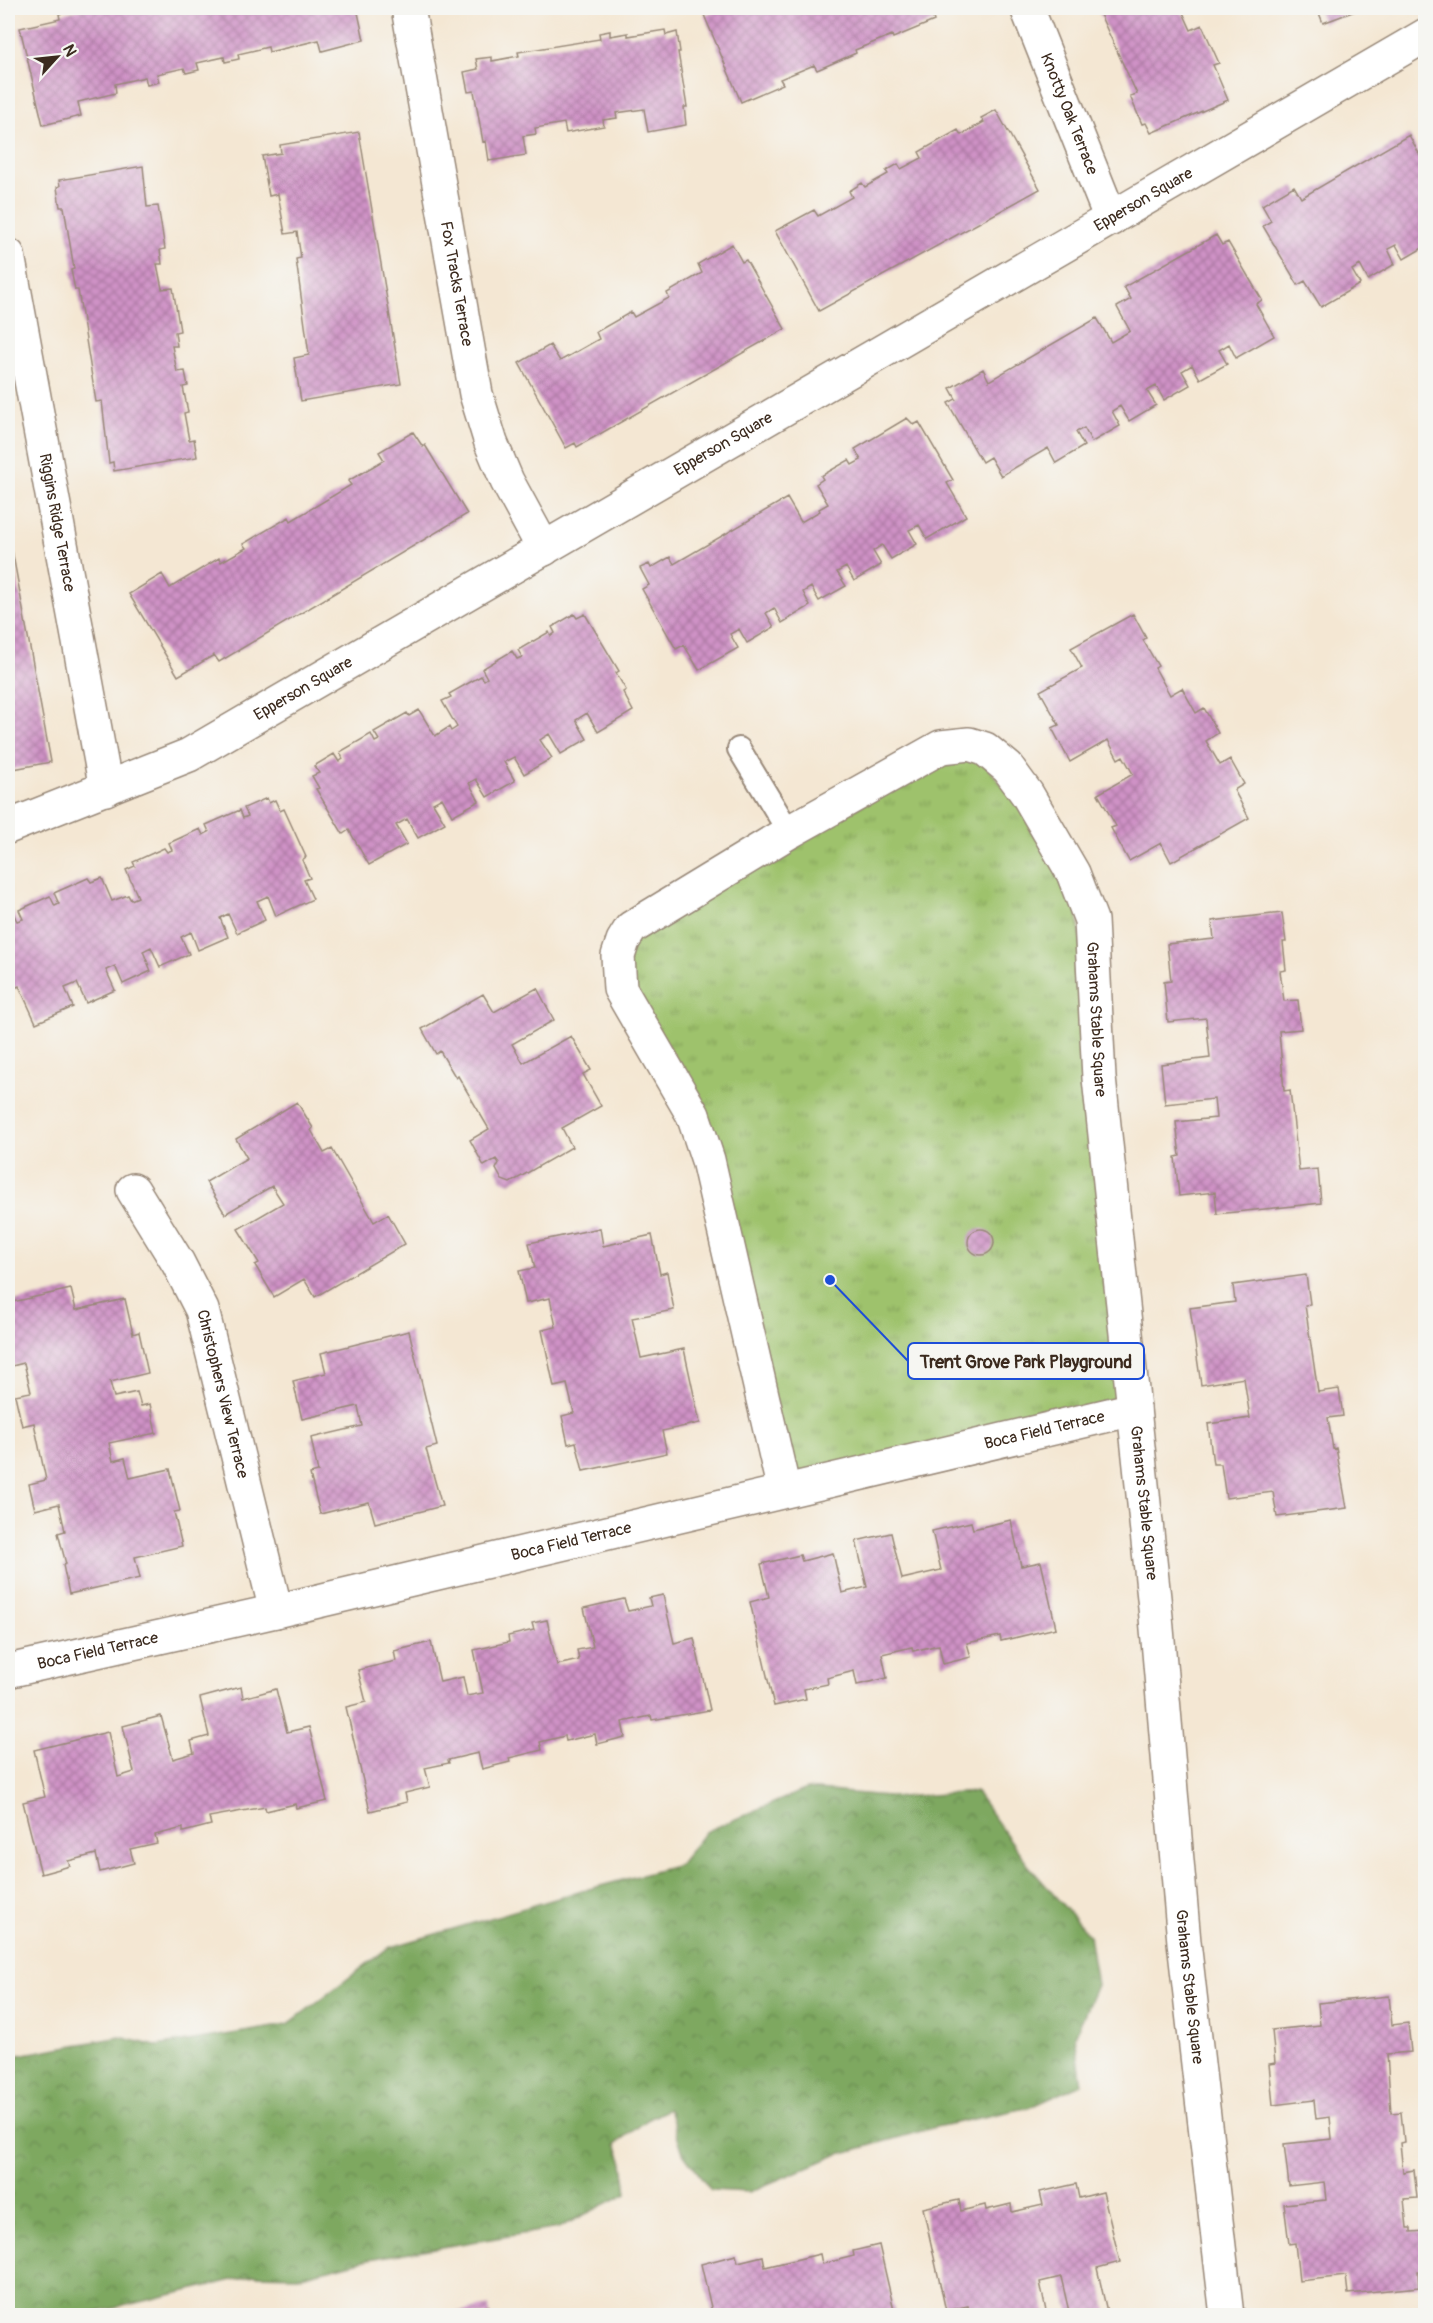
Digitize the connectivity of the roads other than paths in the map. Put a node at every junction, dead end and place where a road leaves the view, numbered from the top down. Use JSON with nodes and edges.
{"nodes":[{"id":1,"x":408,"y":8,"type":"edge"},
{"id":2,"x":1027,"y":8,"type":"edge"},
{"id":3,"x":1425,"y":35,"type":"edge"},
{"id":4,"x":1112,"y":219,"type":"junction"},
{"id":5,"x":8,"y":255,"type":"edge"},
{"id":6,"x":544,"y":549,"type":"junction"},
{"id":7,"x":739,"y":749,"type":"dead end"},
{"id":8,"x":106,"y":789,"type":"junction"},
{"id":9,"x":8,"y":826,"type":"edge"},
{"id":10,"x":789,"y":832,"type":"junction"},
{"id":11,"x":133,"y":1190,"type":"dead end"},
{"id":12,"x":1134,"y":1409,"type":"junction"},
{"id":13,"x":784,"y":1491,"type":"junction"},
{"id":14,"x":276,"y":1611,"type":"junction"},
{"id":15,"x":8,"y":1671,"type":"edge"},
{"id":16,"x":1227,"y":2316,"type":"edge"}],
"edges":[{"from":1,"to":6,"type":"street","name":"Fox Tracks Terrace"},
{"from":2,"to":4,"type":"street","name":"Knotty Oak Terrace"},
{"from":3,"to":4,"type":"street","name":"Epperson Square"},
{"from":4,"to":6,"type":"street","name":"Epperson Square"},
{"from":5,"to":8,"type":"street","name":"Riggins Ridge Terrace"},
{"from":6,"to":8,"type":"street","name":"Epperson Square"},
{"from":7,"to":10,"type":"lane"},
{"from":8,"to":9,"type":"street","name":"Epperson Square"},
{"from":10,"to":12,"type":"street","name":"Grahams Stable Square"},
{"from":10,"to":13,"type":"street","name":"Grahams Stable Square"},
{"from":11,"to":14,"type":"street","name":"Christophers View Terrace"},
{"from":12,"to":13,"type":"street","name":"Boca Field Terrace"},
{"from":12,"to":16,"type":"street","name":"Grahams Stable Square"},
{"from":13,"to":14,"type":"street","name":"Boca Field Terrace"},
{"from":14,"to":15,"type":"street","name":"Boca Field Terrace"}]}
